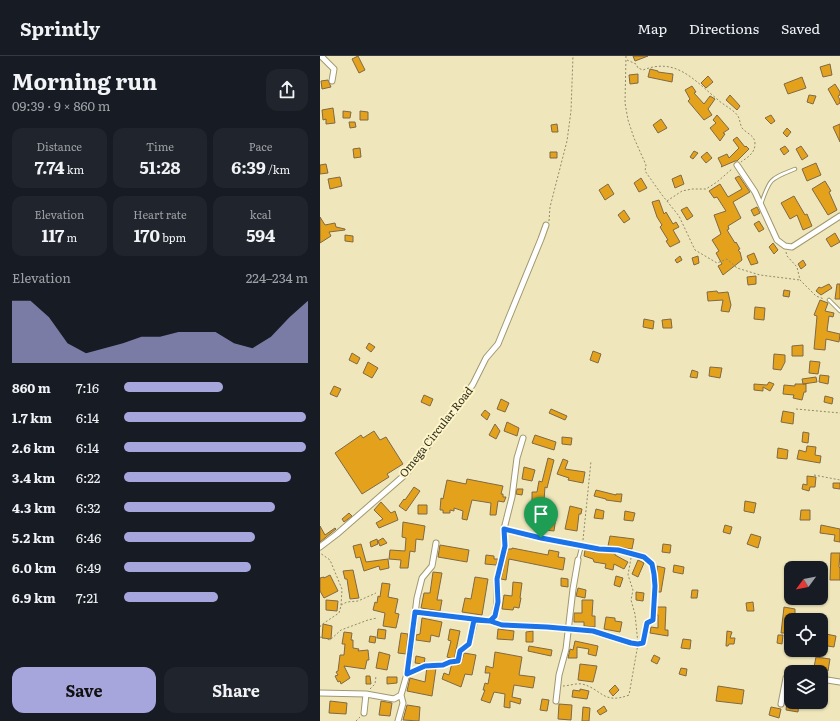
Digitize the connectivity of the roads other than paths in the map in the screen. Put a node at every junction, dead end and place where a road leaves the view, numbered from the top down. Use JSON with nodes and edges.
{"nodes":[{"id":1,"x":321,"y":56,"type":"edge"},
{"id":2,"x":332,"y":81,"type":"dead end"},
{"id":3,"x":737,"y":166,"type":"road end"},
{"id":4,"x":795,"y":169,"type":"dead end"},
{"id":5,"x":761,"y":206,"type":"junction"},
{"id":6,"x":840,"y":216,"type":"edge"},
{"id":7,"x":546,"y":225,"type":"dead end"},
{"id":8,"x":829,"y":300,"type":"road end"},
{"id":9,"x":840,"y":311,"type":"edge"},
{"id":10,"x":523,"y":438,"type":"dead end"},
{"id":11,"x":436,"y":543,"type":"dead end"},
{"id":12,"x":320,"y":547,"type":"edge"},
{"id":13,"x":578,"y":560,"type":"joint"},
{"id":14,"x":415,"y":612,"type":"junction"},
{"id":15,"x":474,"y":620,"type":"junction"},
{"id":16,"x":653,"y":620,"type":"road end"},
{"id":17,"x":490,"y":621,"type":"junction"},
{"id":18,"x":567,"y":629,"type":"junction"},
{"id":19,"x":593,"y":631,"type":"road end"},
{"id":20,"x":458,"y":661,"type":"road end"},
{"id":21,"x":828,"y":680,"type":"edge"},
{"id":22,"x":840,"y":682,"type":"edge"},
{"id":23,"x":784,"y":688,"type":"edge"},
{"id":24,"x":320,"y":693,"type":"edge"},
{"id":25,"x":366,"y":694,"type":"junction"},
{"id":26,"x":401,"y":695,"type":"junction"},
{"id":27,"x":556,"y":701,"type":"dead end"},
{"id":28,"x":781,"y":704,"type":"dead end"},
{"id":29,"x":364,"y":713,"type":"dead end"},
{"id":30,"x":398,"y":721,"type":"edge"}],
"edges":[{"from":1,"to":2,"type":"street"},
{"from":3,"to":5,"type":"street"},
{"from":4,"to":5,"type":"lane"},
{"from":5,"to":6,"type":"street"},
{"from":7,"to":12,"type":"street","name":"Omega Circular Road"},
{"from":8,"to":9,"type":"lane"},
{"from":10,"to":17,"type":"street"},
{"from":11,"to":14,"type":"street"},
{"from":13,"to":16,"type":"lane"},
{"from":13,"to":18,"type":"street"},
{"from":14,"to":15,"type":"street"},
{"from":14,"to":26,"type":"street"},
{"from":15,"to":17,"type":"street"},
{"from":15,"to":20,"type":"street"},
{"from":17,"to":18,"type":"street"},
{"from":18,"to":19,"type":"street"},
{"from":18,"to":27,"type":"street"},
{"from":21,"to":22,"type":"street"},
{"from":23,"to":28,"type":"street"},
{"from":24,"to":25,"type":"street"},
{"from":25,"to":26,"type":"street"},
{"from":25,"to":29,"type":"street"},
{"from":26,"to":30,"type":"street"}]}
